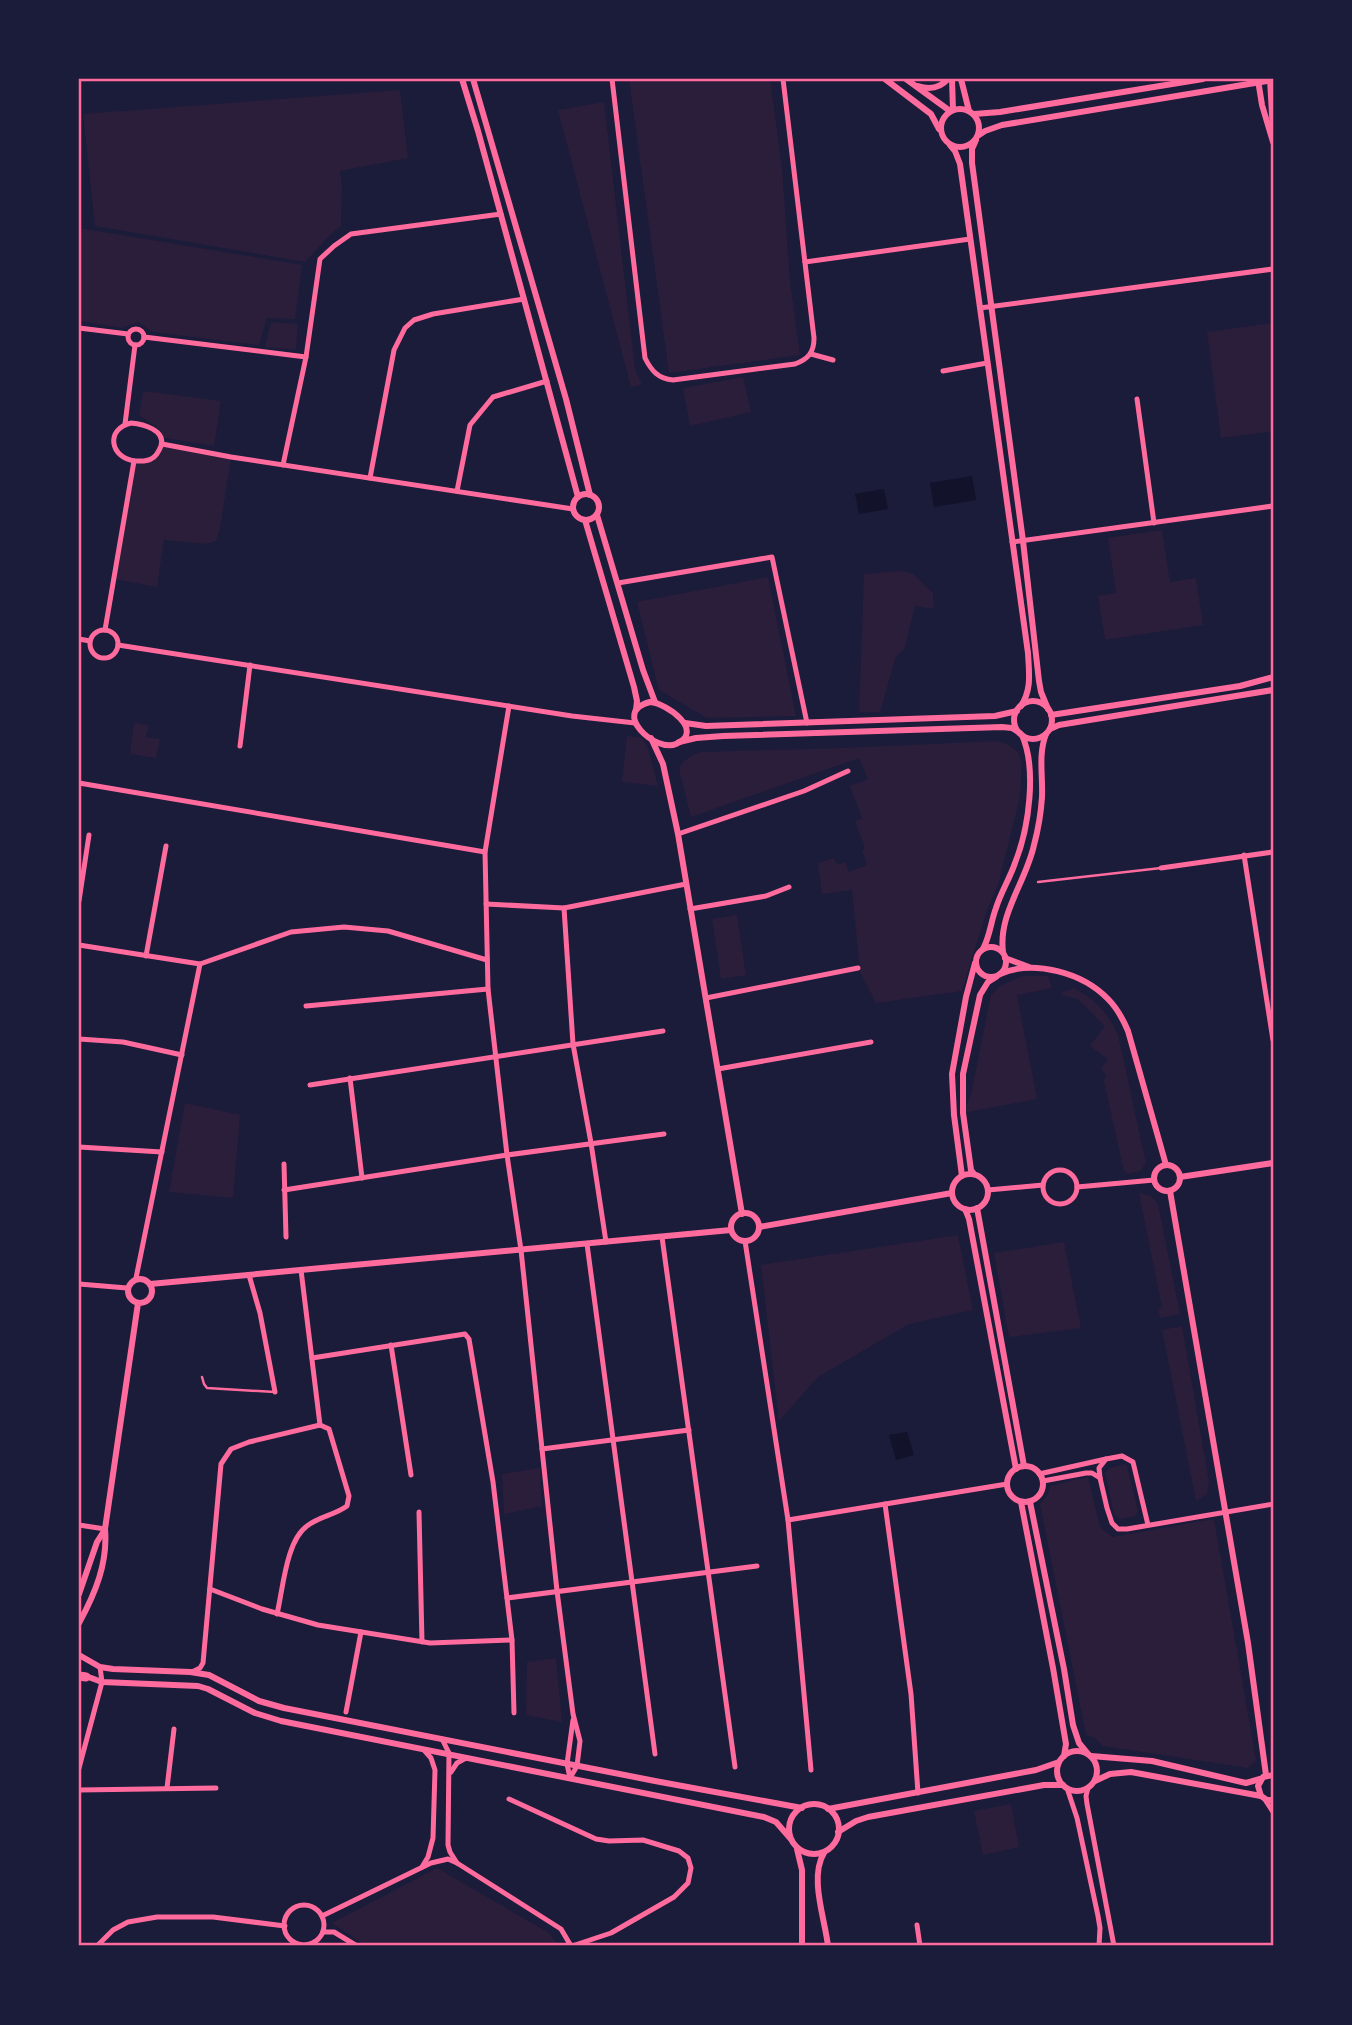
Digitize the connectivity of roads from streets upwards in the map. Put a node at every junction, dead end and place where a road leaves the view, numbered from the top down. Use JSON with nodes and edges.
{"nodes":[{"id":1,"x":461,"y":79,"type":"edge"},
{"id":2,"x":473,"y":79,"type":"edge"},
{"id":3,"x":612,"y":79,"type":"edge"},
{"id":4,"x":783,"y":79,"type":"edge"},
{"id":5,"x":884,"y":79,"type":"edge"},
{"id":6,"x":906,"y":79,"type":"edge"},
{"id":7,"x":950,"y":79,"type":"edge"},
{"id":8,"x":961,"y":79,"type":"edge"},
{"id":9,"x":1203,"y":79,"type":"edge"},
{"id":10,"x":1271,"y":80,"type":"edge"},
{"id":11,"x":1258,"y":81,"type":"edge"},
{"id":12,"x":915,"y":85,"type":"junction"},
{"id":13,"x":952,"y":111,"type":"junction"},
{"id":14,"x":972,"y":113,"type":"junction"},
{"id":15,"x":1273,"y":132,"type":"edge"},
{"id":16,"x":942,"y":134,"type":"junction"},
{"id":17,"x":977,"y":138,"type":"junction"},
{"id":18,"x":1273,"y":142,"type":"edge"},
{"id":19,"x":950,"y":145,"type":"junction"},
{"id":20,"x":500,"y":214,"type":"junction"},
{"id":21,"x":970,"y":239,"type":"junction"},
{"id":22,"x":805,"y":262,"type":"junction"},
{"id":23,"x":1273,"y":269,"type":"edge"},
{"id":24,"x":524,"y":299,"type":"junction"},
{"id":25,"x":992,"y":307,"type":"junction"},
{"id":26,"x":980,"y":309,"type":"junction"},
{"id":27,"x":79,"y":328,"type":"edge"},
{"id":28,"x":128,"y":334,"type":"junction"},
{"id":29,"x":144,"y":337,"type":"junction"},
{"id":30,"x":135,"y":345,"type":"junction"},
{"id":31,"x":811,"y":354,"type":"junction"},
{"id":32,"x":306,"y":357,"type":"junction"},
{"id":33,"x":833,"y":360,"type":"dead end"},
{"id":34,"x":987,"y":363,"type":"junction"},
{"id":35,"x":943,"y":371,"type":"dead end"},
{"id":36,"x":547,"y":381,"type":"junction"},
{"id":37,"x":1137,"y":399,"type":"dead end"},
{"id":38,"x":125,"y":425,"type":"junction"},
{"id":39,"x":162,"y":444,"type":"junction"},
{"id":40,"x":134,"y":461,"type":"junction"},
{"id":41,"x":283,"y":465,"type":"junction"},
{"id":42,"x":370,"y":478,"type":"junction"},
{"id":43,"x":457,"y":492,"type":"junction"},
{"id":44,"x":590,"y":495,"type":"junction"},
{"id":45,"x":578,"y":497,"type":"junction"},
{"id":46,"x":1273,"y":506,"type":"edge"},
{"id":47,"x":573,"y":509,"type":"junction"},
{"id":48,"x":597,"y":515,"type":"junction"},
{"id":49,"x":585,"y":520,"type":"junction"},
{"id":50,"x":1154,"y":523,"type":"junction"},
{"id":51,"x":1023,"y":541,"type":"junction"},
{"id":52,"x":1012,"y":542,"type":"junction"},
{"id":53,"x":618,"y":583,"type":"junction"},
{"id":54,"x":105,"y":630,"type":"junction"},
{"id":55,"x":79,"y":639,"type":"edge"},
{"id":56,"x":90,"y":641,"type":"junction"},
{"id":57,"x":118,"y":645,"type":"junction"},
{"id":58,"x":250,"y":666,"type":"junction"},
{"id":59,"x":1273,"y":677,"type":"edge"},
{"id":60,"x":1273,"y":690,"type":"edge"},
{"id":61,"x":655,"y":702,"type":"junction"},
{"id":62,"x":509,"y":706,"type":"junction"},
{"id":63,"x":1019,"y":709,"type":"junction"},
{"id":64,"x":636,"y":710,"type":"junction"},
{"id":65,"x":1050,"y":712,"type":"junction"},
{"id":66,"x":635,"y":723,"type":"junction"},
{"id":67,"x":685,"y":723,"type":"junction"},
{"id":68,"x":807,"y":723,"type":"junction"},
{"id":69,"x":1048,"y":731,"type":"junction"},
{"id":70,"x":1021,"y":734,"type":"junction"},
{"id":71,"x":651,"y":738,"type":"junction"},
{"id":72,"x":679,"y":742,"type":"junction"},
{"id":73,"x":240,"y":746,"type":"dead end"},
{"id":74,"x":668,"y":746,"type":"junction"},
{"id":75,"x":663,"y":764,"type":"junction"},
{"id":76,"x":848,"y":771,"type":"dead end"},
{"id":77,"x":79,"y":783,"type":"edge"},
{"id":78,"x":678,"y":834,"type":"junction"},
{"id":79,"x":89,"y":835,"type":"dead end"},
{"id":80,"x":166,"y":846,"type":"dead end"},
{"id":81,"x":485,"y":852,"type":"junction"},
{"id":82,"x":1273,"y":852,"type":"edge"},
{"id":83,"x":1244,"y":855,"type":"junction"},
{"id":84,"x":1161,"y":868,"type":"road end"},
{"id":85,"x":686,"y":884,"type":"junction"},
{"id":86,"x":789,"y":887,"type":"dead end"},
{"id":87,"x":79,"y":901,"type":"edge"},
{"id":88,"x":486,"y":904,"type":"junction"},
{"id":89,"x":564,"y":908,"type":"junction"},
{"id":90,"x":691,"y":909,"type":"junction"},
{"id":91,"x":79,"y":945,"type":"edge"},
{"id":92,"x":983,"y":949,"type":"junction"},
{"id":93,"x":1004,"y":955,"type":"junction"},
{"id":94,"x":146,"y":956,"type":"junction"},
{"id":95,"x":487,"y":960,"type":"junction"},
{"id":96,"x":975,"y":963,"type":"junction"},
{"id":97,"x":200,"y":964,"type":"junction"},
{"id":98,"x":858,"y":968,"type":"dead end"},
{"id":99,"x":1035,"y":968,"type":"junction"},
{"id":100,"x":998,"y":975,"type":"junction"},
{"id":101,"x":488,"y":989,"type":"junction"},
{"id":102,"x":706,"y":999,"type":"junction"},
{"id":103,"x":306,"y":1006,"type":"dead end"},
{"id":104,"x":663,"y":1031,"type":"dead end"},
{"id":105,"x":79,"y":1039,"type":"edge"},
{"id":106,"x":1273,"y":1040,"type":"edge"},
{"id":107,"x":871,"y":1042,"type":"dead end"},
{"id":108,"x":573,"y":1044,"type":"junction"},
{"id":109,"x":182,"y":1055,"type":"junction"},
{"id":110,"x":496,"y":1056,"type":"junction"},
{"id":111,"x":718,"y":1069,"type":"junction"},
{"id":112,"x":350,"y":1078,"type":"junction"},
{"id":113,"x":310,"y":1084,"type":"dead end"},
{"id":114,"x":664,"y":1134,"type":"dead end"},
{"id":115,"x":591,"y":1143,"type":"junction"},
{"id":116,"x":79,"y":1147,"type":"edge"},
{"id":117,"x":162,"y":1152,"type":"junction"},
{"id":118,"x":507,"y":1155,"type":"junction"},
{"id":119,"x":1273,"y":1163,"type":"edge"},
{"id":120,"x":284,"y":1164,"type":"dead end"},
{"id":121,"x":1166,"y":1165,"type":"junction"},
{"id":122,"x":974,"y":1174,"type":"junction"},
{"id":123,"x":962,"y":1176,"type":"junction"},
{"id":124,"x":1180,"y":1177,"type":"junction"},
{"id":125,"x":362,"y":1178,"type":"junction"},
{"id":126,"x":1154,"y":1180,"type":"junction"},
{"id":127,"x":1043,"y":1185,"type":"junction"},
{"id":128,"x":1077,"y":1187,"type":"junction"},
{"id":129,"x":285,"y":1190,"type":"junction"},
{"id":130,"x":988,"y":1190,"type":"junction"},
{"id":131,"x":1170,"y":1191,"type":"junction"},
{"id":132,"x":952,"y":1194,"type":"junction"},
{"id":133,"x":977,"y":1208,"type":"junction"},
{"id":134,"x":965,"y":1209,"type":"junction"},
{"id":135,"x":742,"y":1213,"type":"junction"},
{"id":136,"x":759,"y":1227,"type":"junction"},
{"id":137,"x":731,"y":1230,"type":"junction"},
{"id":138,"x":286,"y":1237,"type":"dead end"},
{"id":139,"x":662,"y":1237,"type":"junction"},
{"id":140,"x":745,"y":1241,"type":"junction"},
{"id":141,"x":606,"y":1242,"type":"junction"},
{"id":142,"x":587,"y":1244,"type":"junction"},
{"id":143,"x":521,"y":1250,"type":"junction"},
{"id":144,"x":301,"y":1270,"type":"junction"},
{"id":145,"x":249,"y":1275,"type":"junction"},
{"id":146,"x":136,"y":1278,"type":"junction"},
{"id":147,"x":79,"y":1284,"type":"edge"},
{"id":148,"x":150,"y":1284,"type":"junction"},
{"id":149,"x":127,"y":1288,"type":"junction"},
{"id":150,"x":138,"y":1303,"type":"junction"},
{"id":151,"x":391,"y":1345,"type":"junction"},
{"id":152,"x":312,"y":1358,"type":"junction"},
{"id":153,"x":275,"y":1392,"type":"road end"},
{"id":154,"x":320,"y":1425,"type":"junction"},
{"id":155,"x":689,"y":1430,"type":"junction"},
{"id":156,"x":613,"y":1441,"type":"junction"},
{"id":157,"x":542,"y":1449,"type":"junction"},
{"id":158,"x":1106,"y":1460,"type":"junction"},
{"id":159,"x":1020,"y":1467,"type":"junction"},
{"id":160,"x":1040,"y":1474,"type":"junction"},
{"id":161,"x":411,"y":1475,"type":"dead end"},
{"id":162,"x":1100,"y":1478,"type":"junction"},
{"id":163,"x":1043,"y":1481,"type":"junction"},
{"id":164,"x":1007,"y":1484,"type":"junction"},
{"id":165,"x":1021,"y":1502,"type":"junction"},
{"id":166,"x":1030,"y":1502,"type":"junction"},
{"id":167,"x":885,"y":1504,"type":"junction"},
{"id":168,"x":1273,"y":1504,"type":"edge"},
{"id":169,"x":1226,"y":1511,"type":"junction"},
{"id":170,"x":419,"y":1512,"type":"dead end"},
{"id":171,"x":788,"y":1520,"type":"junction"},
{"id":172,"x":79,"y":1525,"type":"edge"},
{"id":173,"x":1148,"y":1525,"type":"junction"},
{"id":174,"x":105,"y":1529,"type":"junction"},
{"id":175,"x":757,"y":1566,"type":"dead end"},
{"id":176,"x":708,"y":1572,"type":"junction"},
{"id":177,"x":632,"y":1582,"type":"junction"},
{"id":178,"x":210,"y":1589,"type":"junction"},
{"id":179,"x":557,"y":1591,"type":"junction"},
{"id":180,"x":79,"y":1594,"type":"edge"},
{"id":181,"x":507,"y":1598,"type":"junction"},
{"id":182,"x":277,"y":1614,"type":"junction"},
{"id":183,"x":79,"y":1623,"type":"edge"},
{"id":184,"x":360,"y":1632,"type":"junction"},
{"id":185,"x":512,"y":1640,"type":"junction"},
{"id":186,"x":422,"y":1642,"type":"junction"},
{"id":187,"x":79,"y":1655,"type":"edge"},
{"id":188,"x":100,"y":1667,"type":"junction"},
{"id":189,"x":190,"y":1672,"type":"junction"},
{"id":190,"x":81,"y":1675,"type":"edge"},
{"id":191,"x":102,"y":1682,"type":"junction"},
{"id":192,"x":346,"y":1712,"type":"dead end"},
{"id":193,"x":514,"y":1713,"type":"dead end"},
{"id":194,"x":573,"y":1714,"type":"junction"},
{"id":195,"x":174,"y":1729,"type":"dead end"},
{"id":196,"x":442,"y":1739,"type":"junction"},
{"id":197,"x":422,"y":1748,"type":"junction"},
{"id":198,"x":449,"y":1753,"type":"junction"},
{"id":199,"x":655,"y":1754,"type":"dead end"},
{"id":200,"x":1090,"y":1755,"type":"junction"},
{"id":201,"x":469,"y":1757,"type":"junction"},
{"id":202,"x":1061,"y":1759,"type":"junction"},
{"id":203,"x":566,"y":1764,"type":"junction"},
{"id":204,"x":577,"y":1766,"type":"junction"},
{"id":205,"x":79,"y":1768,"type":"edge"},
{"id":206,"x":735,"y":1768,"type":"dead end"},
{"id":207,"x":811,"y":1770,"type":"dead end"},
{"id":208,"x":1267,"y":1777,"type":"edge"},
{"id":209,"x":570,"y":1778,"type":"junction"},
{"id":210,"x":449,"y":1779,"type":"junction"},
{"id":211,"x":1095,"y":1781,"type":"junction"},
{"id":212,"x":1065,"y":1786,"type":"junction"},
{"id":213,"x":167,"y":1788,"type":"junction"},
{"id":214,"x":216,"y":1788,"type":"dead end"},
{"id":215,"x":1088,"y":1788,"type":"junction"},
{"id":216,"x":79,"y":1790,"type":"edge"},
{"id":217,"x":918,"y":1793,"type":"junction"},
{"id":218,"x":1262,"y":1797,"type":"junction"},
{"id":219,"x":509,"y":1799,"type":"dead end"},
{"id":220,"x":1273,"y":1800,"type":"edge"},
{"id":221,"x":802,"y":1808,"type":"junction"},
{"id":222,"x":828,"y":1809,"type":"junction"},
{"id":223,"x":1273,"y":1812,"type":"edge"},
{"id":224,"x":838,"y":1832,"type":"junction"},
{"id":225,"x":790,"y":1838,"type":"junction"},
{"id":226,"x":796,"y":1847,"type":"junction"},
{"id":227,"x":825,"y":1851,"type":"junction"},
{"id":228,"x":457,"y":1863,"type":"junction"},
{"id":229,"x":422,"y":1867,"type":"junction"},
{"id":230,"x":322,"y":1916,"type":"junction"},
{"id":231,"x":917,"y":1925,"type":"dead end"},
{"id":232,"x":285,"y":1926,"type":"junction"},
{"id":233,"x":323,"y":1932,"type":"junction"},
{"id":234,"x":97,"y":1946,"type":"edge"},
{"id":235,"x":356,"y":1946,"type":"edge"},
{"id":236,"x":571,"y":1946,"type":"edge"},
{"id":237,"x":802,"y":1946,"type":"edge"},
{"id":238,"x":828,"y":1946,"type":"edge"},
{"id":239,"x":920,"y":1946,"type":"edge"},
{"id":240,"x":1099,"y":1946,"type":"edge"},
{"id":241,"x":1114,"y":1946,"type":"edge"}],
"edges":[{"from":1,"to":20,"type":"street"},
{"from":2,"to":44,"type":"street"},
{"from":3,"to":31,"type":"street"},
{"from":4,"to":22,"type":"street"},
{"from":5,"to":16,"type":"street"},
{"from":6,"to":12,"type":"street"},
{"from":7,"to":12,"type":"street"},
{"from":7,"to":13,"type":"street"},
{"from":8,"to":14,"type":"street"},
{"from":9,"to":14,"type":"street"},
{"from":10,"to":11,"type":"street"},
{"from":10,"to":15,"type":"street"},
{"from":11,"to":17,"type":"street"},
{"from":11,"to":18,"type":"street"},
{"from":12,"to":13,"type":"street"},
{"from":13,"to":14,"type":"street"},
{"from":13,"to":16,"type":"street"},
{"from":14,"to":17,"type":"street"},
{"from":16,"to":19,"type":"street"},
{"from":17,"to":19,"type":"street"},
{"from":17,"to":25,"type":"street"},
{"from":19,"to":21,"type":"street"},
{"from":20,"to":24,"type":"street"},
{"from":20,"to":32,"type":"street"},
{"from":21,"to":22,"type":"street"},
{"from":21,"to":26,"type":"street"},
{"from":22,"to":31,"type":"street"},
{"from":23,"to":25,"type":"street"},
{"from":24,"to":36,"type":"street"},
{"from":24,"to":42,"type":"street"},
{"from":25,"to":26,"type":"street"},
{"from":25,"to":51,"type":"street"},
{"from":26,"to":34,"type":"street"},
{"from":27,"to":28,"type":"street"},
{"from":28,"to":29,"type":"street"},
{"from":28,"to":30,"type":"street"},
{"from":29,"to":30,"type":"street"},
{"from":29,"to":32,"type":"street"},
{"from":30,"to":38,"type":"street"},
{"from":31,"to":33,"type":"street"},
{"from":32,"to":41,"type":"street"},
{"from":34,"to":35,"type":"street"},
{"from":34,"to":52,"type":"street"},
{"from":36,"to":43,"type":"street"},
{"from":36,"to":45,"type":"street"},
{"from":37,"to":50,"type":"street"},
{"from":38,"to":39,"type":"street"},
{"from":38,"to":40,"type":"street"},
{"from":39,"to":40,"type":"street"},
{"from":39,"to":41,"type":"street"},
{"from":40,"to":54,"type":"street"},
{"from":41,"to":42,"type":"street"},
{"from":42,"to":43,"type":"street"},
{"from":43,"to":47,"type":"street"},
{"from":44,"to":45,"type":"street"},
{"from":44,"to":48,"type":"street"},
{"from":45,"to":47,"type":"street"},
{"from":46,"to":50,"type":"street"},
{"from":47,"to":49,"type":"street"},
{"from":48,"to":49,"type":"street"},
{"from":48,"to":53,"type":"street"},
{"from":49,"to":64,"type":"street"},
{"from":50,"to":51,"type":"street"},
{"from":51,"to":52,"type":"street"},
{"from":51,"to":65,"type":"street"},
{"from":52,"to":63,"type":"street"},
{"from":53,"to":61,"type":"street"},
{"from":53,"to":68,"type":"street"},
{"from":54,"to":56,"type":"street"},
{"from":54,"to":57,"type":"street"},
{"from":55,"to":56,"type":"street"},
{"from":56,"to":57,"type":"street"},
{"from":57,"to":58,"type":"street"},
{"from":58,"to":62,"type":"street"},
{"from":58,"to":73,"type":"street"},
{"from":59,"to":65,"type":"street"},
{"from":60,"to":69,"type":"street"},
{"from":61,"to":64,"type":"street"},
{"from":61,"to":67,"type":"street"},
{"from":62,"to":66,"type":"street"},
{"from":62,"to":81,"type":"street"},
{"from":63,"to":65,"type":"street"},
{"from":63,"to":68,"type":"street"},
{"from":63,"to":70,"type":"street"},
{"from":64,"to":66,"type":"street"},
{"from":65,"to":69,"type":"street"},
{"from":66,"to":71,"type":"street"},
{"from":67,"to":68,"type":"street"},
{"from":67,"to":72,"type":"street"},
{"from":69,"to":70,"type":"street"},
{"from":69,"to":93,"type":"street"},
{"from":70,"to":72,"type":"street"},
{"from":70,"to":92,"type":"street"},
{"from":71,"to":74,"type":"street"},
{"from":71,"to":75,"type":"street"},
{"from":72,"to":74,"type":"street"},
{"from":74,"to":75,"type":"street"},
{"from":75,"to":78,"type":"street"},
{"from":76,"to":78,"type":"street"},
{"from":77,"to":81,"type":"street"},
{"from":78,"to":85,"type":"street"},
{"from":79,"to":87,"type":"street"},
{"from":80,"to":94,"type":"street"},
{"from":81,"to":88,"type":"street"},
{"from":82,"to":83,"type":"street"},
{"from":83,"to":84,"type":"street"},
{"from":83,"to":106,"type":"street"},
{"from":85,"to":89,"type":"street"},
{"from":85,"to":90,"type":"street"},
{"from":86,"to":90,"type":"street"},
{"from":88,"to":89,"type":"street"},
{"from":88,"to":95,"type":"street"},
{"from":89,"to":108,"type":"street"},
{"from":90,"to":102,"type":"street"},
{"from":91,"to":94,"type":"street"},
{"from":92,"to":93,"type":"street"},
{"from":92,"to":96,"type":"street"},
{"from":93,"to":99,"type":"street"},
{"from":93,"to":100,"type":"street"},
{"from":94,"to":97,"type":"street"},
{"from":95,"to":97,"type":"street"},
{"from":95,"to":101,"type":"street"},
{"from":96,"to":100,"type":"street"},
{"from":96,"to":123,"type":"street"},
{"from":97,"to":109,"type":"street"},
{"from":98,"to":102,"type":"street"},
{"from":99,"to":100,"type":"street"},
{"from":99,"to":121,"type":"street"},
{"from":100,"to":122,"type":"street"},
{"from":101,"to":103,"type":"street"},
{"from":101,"to":110,"type":"street"},
{"from":102,"to":111,"type":"street"},
{"from":104,"to":108,"type":"street"},
{"from":105,"to":109,"type":"street"},
{"from":107,"to":111,"type":"street"},
{"from":108,"to":110,"type":"street"},
{"from":108,"to":115,"type":"street"},
{"from":109,"to":117,"type":"street"},
{"from":110,"to":112,"type":"street"},
{"from":110,"to":118,"type":"street"},
{"from":111,"to":135,"type":"street"},
{"from":112,"to":113,"type":"street"},
{"from":112,"to":125,"type":"street"},
{"from":114,"to":115,"type":"street"},
{"from":115,"to":118,"type":"street"},
{"from":115,"to":141,"type":"street"},
{"from":116,"to":117,"type":"street"},
{"from":117,"to":146,"type":"street"},
{"from":118,"to":125,"type":"street"},
{"from":118,"to":143,"type":"street"},
{"from":119,"to":124,"type":"street"},
{"from":120,"to":129,"type":"street"},
{"from":121,"to":124,"type":"street"},
{"from":121,"to":126,"type":"street"},
{"from":122,"to":123,"type":"street"},
{"from":122,"to":130,"type":"street"},
{"from":123,"to":132,"type":"street"},
{"from":124,"to":131,"type":"street"},
{"from":125,"to":129,"type":"street"},
{"from":126,"to":128,"type":"street"},
{"from":126,"to":131,"type":"street"},
{"from":127,"to":128,"type":"street"},
{"from":127,"to":128,"type":"street"},
{"from":127,"to":130,"type":"street"},
{"from":129,"to":138,"type":"street"},
{"from":130,"to":133,"type":"street"},
{"from":131,"to":169,"type":"street"},
{"from":132,"to":134,"type":"street"},
{"from":132,"to":136,"type":"street"},
{"from":133,"to":134,"type":"street"},
{"from":133,"to":159,"type":"street"},
{"from":134,"to":159,"type":"street"},
{"from":135,"to":136,"type":"street"},
{"from":135,"to":137,"type":"street"},
{"from":136,"to":140,"type":"street"},
{"from":137,"to":139,"type":"street"},
{"from":137,"to":140,"type":"street"},
{"from":139,"to":141,"type":"street"},
{"from":139,"to":155,"type":"street"},
{"from":140,"to":171,"type":"street"},
{"from":141,"to":142,"type":"street"},
{"from":142,"to":143,"type":"street"},
{"from":142,"to":156,"type":"street"},
{"from":143,"to":144,"type":"street"},
{"from":143,"to":157,"type":"street"},
{"from":144,"to":145,"type":"street"},
{"from":144,"to":152,"type":"street"},
{"from":145,"to":148,"type":"street"},
{"from":145,"to":153,"type":"street"},
{"from":146,"to":148,"type":"street"},
{"from":146,"to":149,"type":"street"},
{"from":147,"to":149,"type":"street"},
{"from":148,"to":150,"type":"street"},
{"from":149,"to":150,"type":"street"},
{"from":150,"to":174,"type":"street"},
{"from":151,"to":152,"type":"street"},
{"from":151,"to":161,"type":"street"},
{"from":151,"to":181,"type":"street"},
{"from":152,"to":154,"type":"street"},
{"from":154,"to":178,"type":"street"},
{"from":154,"to":182,"type":"street"},
{"from":155,"to":156,"type":"street"},
{"from":155,"to":176,"type":"street"},
{"from":156,"to":157,"type":"street"},
{"from":156,"to":177,"type":"street"},
{"from":157,"to":179,"type":"street"},
{"from":158,"to":160,"type":"street"},
{"from":158,"to":162,"type":"street"},
{"from":158,"to":173,"type":"street"},
{"from":159,"to":160,"type":"street"},
{"from":159,"to":164,"type":"street"},
{"from":160,"to":163,"type":"street"},
{"from":162,"to":163,"type":"street"},
{"from":162,"to":173,"type":"street"},
{"from":163,"to":166,"type":"street"},
{"from":164,"to":165,"type":"street"},
{"from":164,"to":167,"type":"street"},
{"from":165,"to":166,"type":"street"},
{"from":165,"to":202,"type":"street"},
{"from":166,"to":200,"type":"street"},
{"from":167,"to":171,"type":"street"},
{"from":167,"to":217,"type":"street"},
{"from":168,"to":169,"type":"street"},
{"from":169,"to":173,"type":"street"},
{"from":169,"to":208,"type":"street"},
{"from":170,"to":186,"type":"street"},
{"from":171,"to":207,"type":"street"},
{"from":172,"to":174,"type":"street"},
{"from":174,"to":180,"type":"street"},
{"from":174,"to":183,"type":"street"},
{"from":175,"to":176,"type":"street"},
{"from":176,"to":177,"type":"street"},
{"from":176,"to":206,"type":"street"},
{"from":177,"to":179,"type":"street"},
{"from":177,"to":199,"type":"street"},
{"from":178,"to":182,"type":"street"},
{"from":178,"to":189,"type":"street"},
{"from":179,"to":181,"type":"street"},
{"from":179,"to":194,"type":"street"},
{"from":181,"to":185,"type":"street"},
{"from":182,"to":184,"type":"street"},
{"from":184,"to":186,"type":"street"},
{"from":184,"to":192,"type":"street"},
{"from":185,"to":186,"type":"street"},
{"from":185,"to":193,"type":"street"},
{"from":187,"to":188,"type":"street"},
{"from":188,"to":189,"type":"street"},
{"from":188,"to":191,"type":"street"},
{"from":189,"to":196,"type":"street"},
{"from":190,"to":191,"type":"street"},
{"from":191,"to":197,"type":"street"},
{"from":191,"to":205,"type":"street"},
{"from":194,"to":203,"type":"street"},
{"from":194,"to":204,"type":"street"},
{"from":195,"to":213,"type":"street"},
{"from":196,"to":198,"type":"street"},
{"from":196,"to":203,"type":"street"},
{"from":197,"to":198,"type":"street"},
{"from":197,"to":229,"type":"street"},
{"from":198,"to":201,"type":"street"},
{"from":198,"to":210,"type":"street"},
{"from":200,"to":202,"type":"street"},
{"from":200,"to":208,"type":"street"},
{"from":200,"to":211,"type":"street"},
{"from":201,"to":209,"type":"street"},
{"from":201,"to":210,"type":"street"},
{"from":202,"to":212,"type":"street"},
{"from":202,"to":217,"type":"street"},
{"from":203,"to":204,"type":"street"},
{"from":203,"to":209,"type":"street"},
{"from":204,"to":209,"type":"street"},
{"from":204,"to":221,"type":"street"},
{"from":208,"to":218,"type":"street"},
{"from":209,"to":225,"type":"street"},
{"from":210,"to":228,"type":"street"},
{"from":211,"to":215,"type":"street"},
{"from":211,"to":218,"type":"street"},
{"from":212,"to":215,"type":"street"},
{"from":212,"to":224,"type":"street"},
{"from":212,"to":240,"type":"street"},
{"from":213,"to":214,"type":"street"},
{"from":213,"to":216,"type":"street"},
{"from":215,"to":241,"type":"street"},
{"from":217,"to":222,"type":"street"},
{"from":218,"to":220,"type":"street"},
{"from":218,"to":223,"type":"street"},
{"from":219,"to":236,"type":"street"},
{"from":221,"to":222,"type":"street"},
{"from":221,"to":225,"type":"street"},
{"from":222,"to":224,"type":"street"},
{"from":224,"to":227,"type":"street"},
{"from":225,"to":226,"type":"street"},
{"from":226,"to":227,"type":"street"},
{"from":226,"to":237,"type":"street"},
{"from":227,"to":238,"type":"street"},
{"from":228,"to":229,"type":"street"},
{"from":228,"to":236,"type":"street"},
{"from":229,"to":230,"type":"street"},
{"from":230,"to":232,"type":"street"},
{"from":230,"to":233,"type":"street"},
{"from":231,"to":239,"type":"street"},
{"from":232,"to":233,"type":"street"},
{"from":232,"to":234,"type":"street"},
{"from":233,"to":235,"type":"street"}]}
